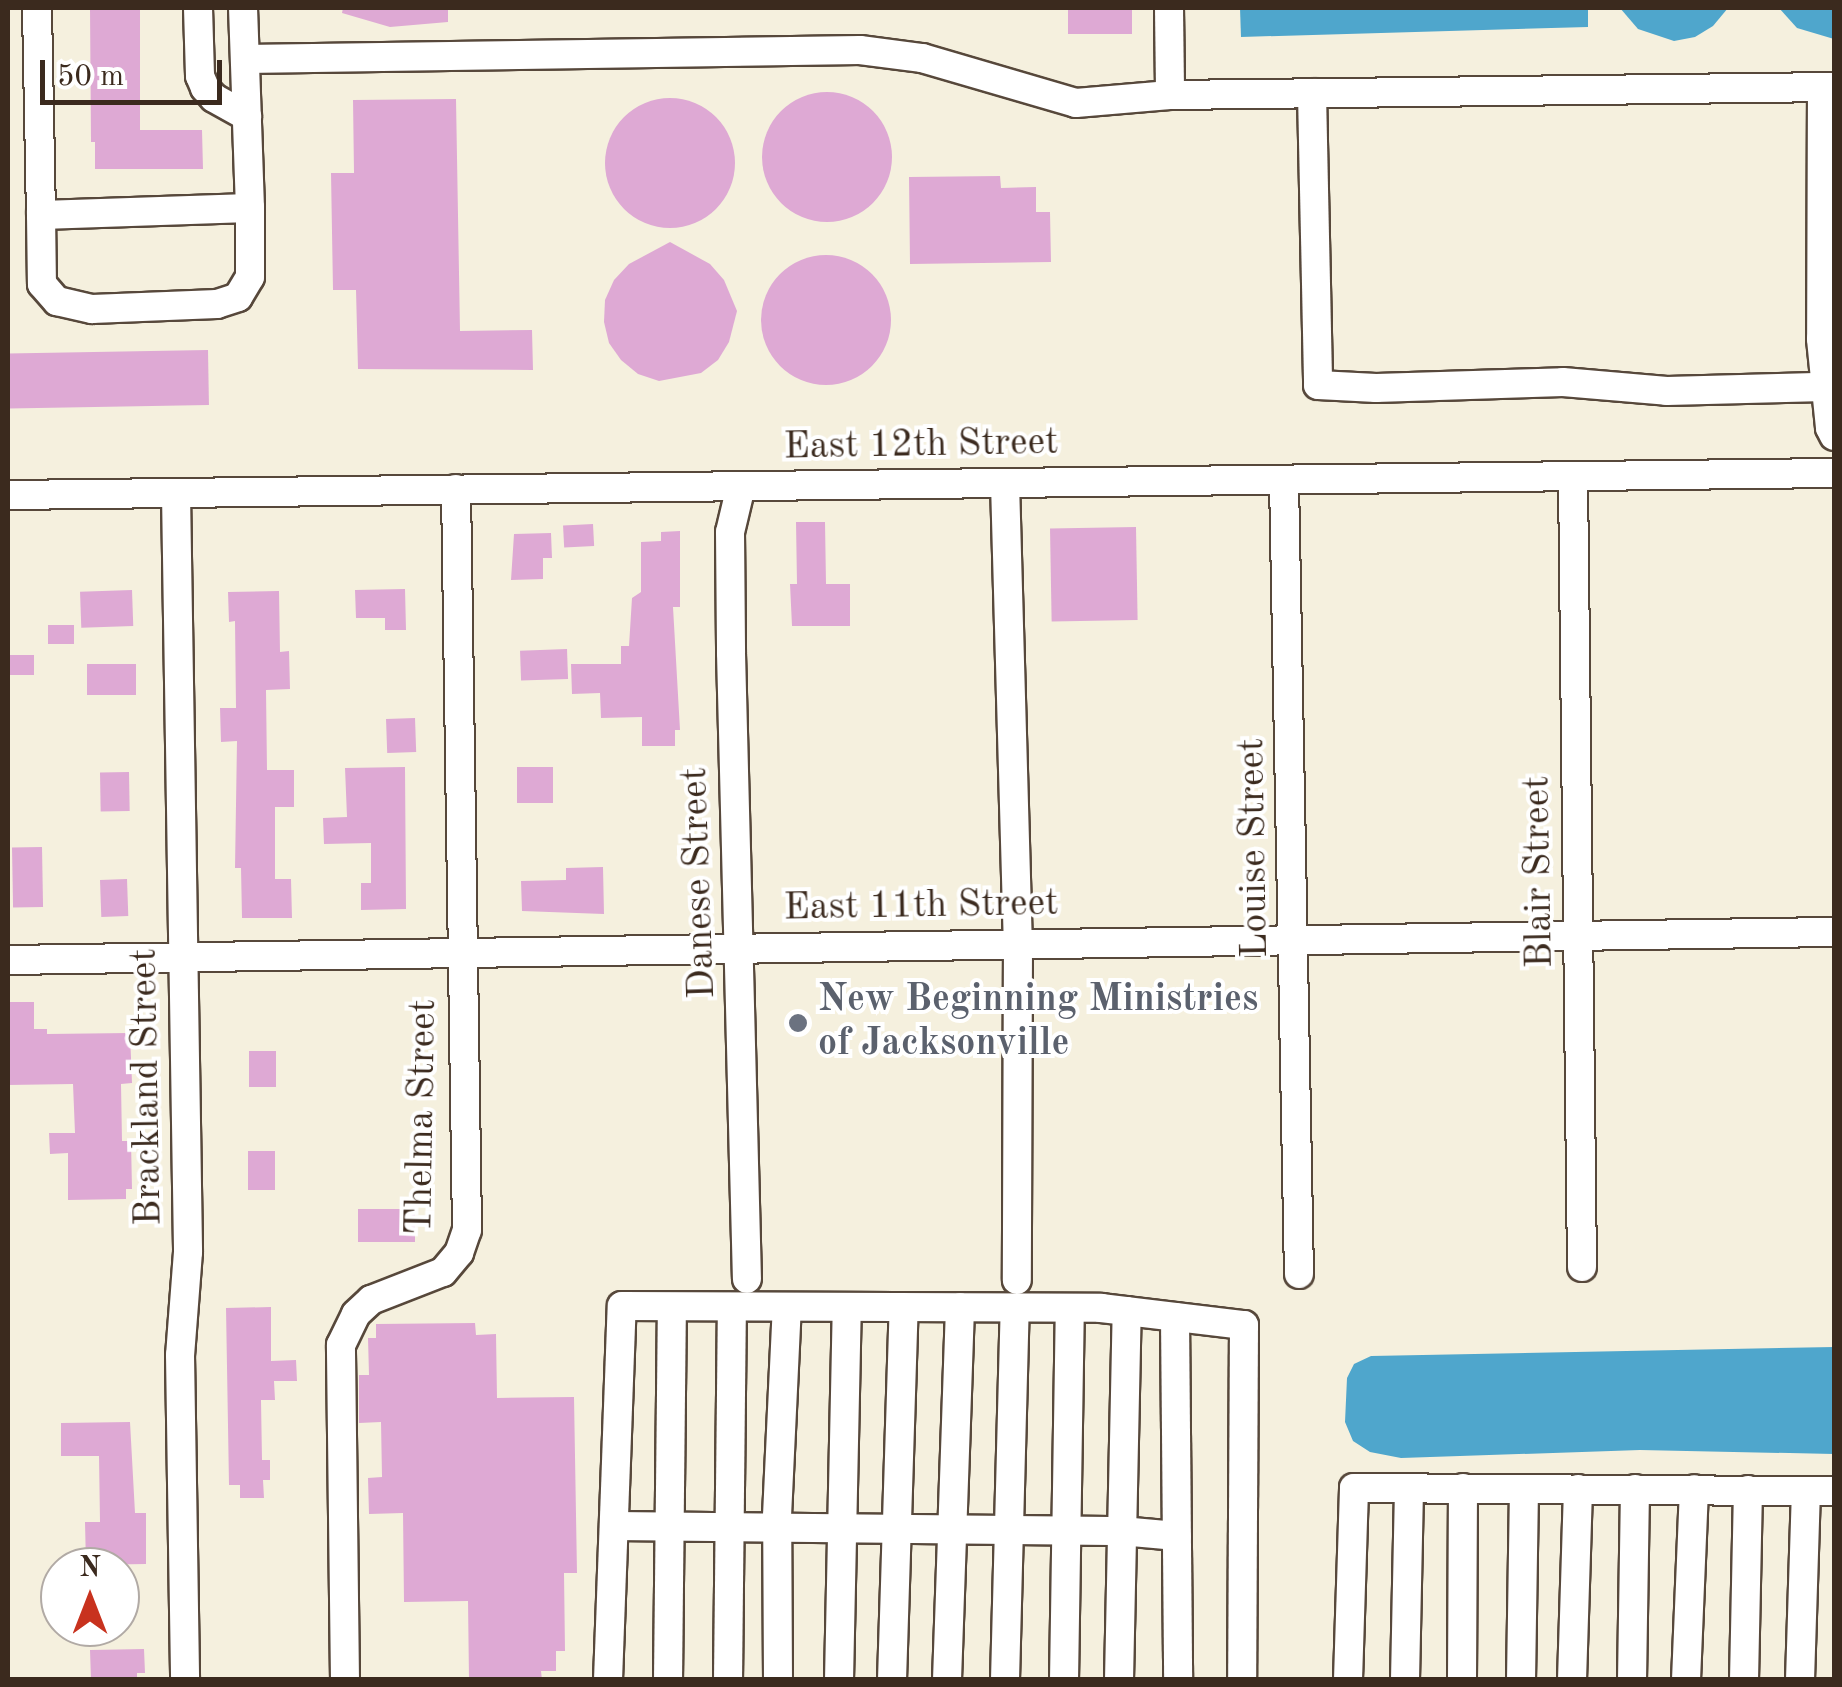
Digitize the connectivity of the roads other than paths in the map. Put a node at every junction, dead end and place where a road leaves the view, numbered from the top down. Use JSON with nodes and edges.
{"nodes":[{"id":1,"x":37,"y":8,"type":"edge"},
{"id":2,"x":198,"y":8,"type":"edge"},
{"id":3,"x":243,"y":8,"type":"edge"},
{"id":4,"x":1168,"y":8,"type":"edge"},
{"id":5,"x":245,"y":60,"type":"junction"},
{"id":6,"x":1828,"y":88,"type":"edge"},
{"id":7,"x":1312,"y":94,"type":"junction"},
{"id":8,"x":1170,"y":95,"type":"junction"},
{"id":9,"x":247,"y":116,"type":"junction"},
{"id":10,"x":250,"y":208,"type":"junction"},
{"id":11,"x":41,"y":215,"type":"junction"},
{"id":12,"x":1826,"y":387,"type":"junction"},
{"id":13,"x":1834,"y":436,"type":"edge"},
{"id":14,"x":1834,"y":473,"type":"edge"},
{"id":15,"x":1572,"y":476,"type":"junction"},
{"id":16,"x":1284,"y":480,"type":"junction"},
{"id":17,"x":1006,"y":483,"type":"junction"},
{"id":18,"x":741,"y":486,"type":"junction"},
{"id":19,"x":456,"y":489,"type":"junction"},
{"id":20,"x":176,"y":492,"type":"junction"},
{"id":21,"x":8,"y":494,"type":"edge"},
{"id":22,"x":1834,"y":932,"type":"edge"},
{"id":23,"x":1578,"y":935,"type":"junction"},
{"id":24,"x":1296,"y":940,"type":"junction"},
{"id":25,"x":1018,"y":944,"type":"junction"},
{"id":26,"x":739,"y":947,"type":"junction"},
{"id":27,"x":462,"y":952,"type":"junction"},
{"id":28,"x":184,"y":959,"type":"junction"},
{"id":29,"x":8,"y":960,"type":"edge"},
{"id":30,"x":1582,"y":1267,"type":"dead end"},
{"id":31,"x":1299,"y":1274,"type":"dead end"},
{"id":32,"x":747,"y":1279,"type":"dead end"},
{"id":33,"x":1016,"y":1294,"type":"junction"},
{"id":34,"x":672,"y":1306,"type":"junction"},
{"id":35,"x":732,"y":1306,"type":"junction"},
{"id":36,"x":787,"y":1307,"type":"junction"},
{"id":37,"x":847,"y":1307,"type":"junction"},
{"id":38,"x":904,"y":1307,"type":"junction"},
{"id":39,"x":960,"y":1307,"type":"junction"},
{"id":40,"x":1070,"y":1308,"type":"junction"},
{"id":41,"x":1128,"y":1312,"type":"junction"},
{"id":42,"x":1175,"y":1318,"type":"junction"},
{"id":43,"x":1410,"y":1488,"type":"junction"},
{"id":44,"x":1464,"y":1488,"type":"junction"},
{"id":45,"x":1524,"y":1488,"type":"junction"},
{"id":46,"x":1578,"y":1488,"type":"junction"},
{"id":47,"x":1635,"y":1488,"type":"junction"},
{"id":48,"x":1694,"y":1489,"type":"junction"},
{"id":49,"x":1748,"y":1490,"type":"junction"},
{"id":50,"x":1820,"y":1491,"type":"edge"},
{"id":51,"x":614,"y":1526,"type":"junction"},
{"id":52,"x":672,"y":1526,"type":"junction"},
{"id":53,"x":729,"y":1526,"type":"junction"},
{"id":54,"x":778,"y":1527,"type":"junction"},
{"id":55,"x":894,"y":1529,"type":"junction"},
{"id":56,"x":950,"y":1529,"type":"junction"},
{"id":57,"x":841,"y":1531,"type":"junction"},
{"id":58,"x":1066,"y":1531,"type":"junction"},
{"id":59,"x":1121,"y":1531,"type":"junction"},
{"id":60,"x":1007,"y":1532,"type":"junction"},
{"id":61,"x":1176,"y":1536,"type":"junction"},
{"id":62,"x":185,"y":1680,"type":"edge"},
{"id":63,"x":345,"y":1680,"type":"edge"},
{"id":64,"x":608,"y":1680,"type":"edge"},
{"id":65,"x":668,"y":1680,"type":"edge"},
{"id":66,"x":728,"y":1680,"type":"edge"},
{"id":67,"x":778,"y":1680,"type":"edge"},
{"id":68,"x":839,"y":1680,"type":"edge"},
{"id":69,"x":892,"y":1680,"type":"edge"},
{"id":70,"x":947,"y":1680,"type":"edge"},
{"id":71,"x":1005,"y":1680,"type":"edge"},
{"id":72,"x":1064,"y":1680,"type":"edge"},
{"id":73,"x":1119,"y":1680,"type":"edge"},
{"id":74,"x":1178,"y":1680,"type":"edge"},
{"id":75,"x":1242,"y":1680,"type":"edge"},
{"id":76,"x":1348,"y":1680,"type":"edge"},
{"id":77,"x":1405,"y":1680,"type":"edge"},
{"id":78,"x":1462,"y":1680,"type":"edge"},
{"id":79,"x":1521,"y":1680,"type":"edge"},
{"id":80,"x":1572,"y":1680,"type":"edge"},
{"id":81,"x":1632,"y":1680,"type":"edge"},
{"id":82,"x":1686,"y":1680,"type":"edge"},
{"id":83,"x":1744,"y":1680,"type":"edge"},
{"id":84,"x":1800,"y":1680,"type":"edge"}],
"edges":[{"from":1,"to":11,"type":"street"},
{"from":2,"to":9,"type":"street"},
{"from":3,"to":5,"type":"street"},
{"from":4,"to":8,"type":"street"},
{"from":5,"to":8,"type":"street"},
{"from":5,"to":9,"type":"street"},
{"from":6,"to":7,"type":"street"},
{"from":6,"to":12,"type":"street"},
{"from":7,"to":8,"type":"street"},
{"from":7,"to":12,"type":"street"},
{"from":9,"to":10,"type":"street"},
{"from":10,"to":11,"type":"street"},
{"from":10,"to":11,"type":"street"},
{"from":12,"to":13,"type":"street"},
{"from":14,"to":15,"type":"street","name":"East 12th Street"},
{"from":15,"to":16,"type":"street","name":"East 12th Street"},
{"from":15,"to":23,"type":"street","name":"Blair Street"},
{"from":16,"to":17,"type":"street","name":"East 12th Street"},
{"from":16,"to":24,"type":"street","name":"Louise Street"},
{"from":17,"to":18,"type":"street","name":"East 12th Street"},
{"from":17,"to":25,"type":"street"},
{"from":18,"to":19,"type":"street","name":"East 12th Street"},
{"from":18,"to":26,"type":"street","name":"Danese Street"},
{"from":19,"to":20,"type":"street","name":"East 12th Street"},
{"from":19,"to":27,"type":"street","name":"Thelma Street"},
{"from":20,"to":21,"type":"street","name":"East 12th Street"},
{"from":20,"to":28,"type":"street","name":"Brackland Street"},
{"from":22,"to":23,"type":"street","name":"East 11th Street"},
{"from":23,"to":24,"type":"street","name":"East 11th Street"},
{"from":23,"to":30,"type":"street","name":"Blair Street"},
{"from":24,"to":25,"type":"street","name":"East 11th Street"},
{"from":24,"to":31,"type":"street","name":"Louise Street"},
{"from":25,"to":26,"type":"street","name":"East 11th Street"},
{"from":25,"to":33,"type":"street"},
{"from":26,"to":27,"type":"street","name":"East 11th Street"},
{"from":26,"to":32,"type":"street","name":"Danese Street"},
{"from":27,"to":28,"type":"street","name":"East 11th Street"},
{"from":27,"to":63,"type":"street","name":"Thelma Street"},
{"from":28,"to":29,"type":"street","name":"East 11th Street"},
{"from":28,"to":62,"type":"street","name":"Brackland Street"},
{"from":33,"to":39,"type":"street"},
{"from":33,"to":40,"type":"street"},
{"from":33,"to":60,"type":"street"},
{"from":34,"to":35,"type":"street"},
{"from":34,"to":51,"type":"street"},
{"from":34,"to":52,"type":"street"},
{"from":35,"to":36,"type":"street"},
{"from":35,"to":53,"type":"street"},
{"from":36,"to":37,"type":"street"},
{"from":36,"to":54,"type":"street"},
{"from":37,"to":38,"type":"street"},
{"from":37,"to":57,"type":"street"},
{"from":38,"to":39,"type":"street"},
{"from":38,"to":55,"type":"street"},
{"from":39,"to":56,"type":"street"},
{"from":40,"to":41,"type":"street"},
{"from":40,"to":58,"type":"street"},
{"from":41,"to":42,"type":"street"},
{"from":41,"to":59,"type":"street"},
{"from":42,"to":61,"type":"street"},
{"from":42,"to":75,"type":"street"},
{"from":43,"to":44,"type":"street"},
{"from":43,"to":76,"type":"street"},
{"from":43,"to":77,"type":"street"},
{"from":44,"to":45,"type":"street"},
{"from":44,"to":78,"type":"street"},
{"from":45,"to":46,"type":"street"},
{"from":45,"to":79,"type":"street"},
{"from":46,"to":47,"type":"street"},
{"from":46,"to":80,"type":"street"},
{"from":47,"to":48,"type":"street"},
{"from":47,"to":81,"type":"street"},
{"from":48,"to":49,"type":"street"},
{"from":48,"to":82,"type":"street"},
{"from":49,"to":50,"type":"street"},
{"from":49,"to":83,"type":"street"},
{"from":50,"to":84,"type":"street"},
{"from":51,"to":52,"type":"street"},
{"from":51,"to":64,"type":"street"},
{"from":52,"to":53,"type":"street"},
{"from":52,"to":65,"type":"street"},
{"from":53,"to":54,"type":"street"},
{"from":53,"to":66,"type":"street"},
{"from":54,"to":57,"type":"street"},
{"from":54,"to":67,"type":"street"},
{"from":55,"to":56,"type":"street"},
{"from":55,"to":57,"type":"street"},
{"from":55,"to":69,"type":"street"},
{"from":56,"to":60,"type":"street"},
{"from":56,"to":70,"type":"street"},
{"from":57,"to":68,"type":"street"},
{"from":58,"to":59,"type":"street"},
{"from":58,"to":60,"type":"street"},
{"from":58,"to":72,"type":"street"},
{"from":59,"to":61,"type":"street"},
{"from":59,"to":73,"type":"street"},
{"from":60,"to":71,"type":"street"},
{"from":61,"to":74,"type":"street"}]}
